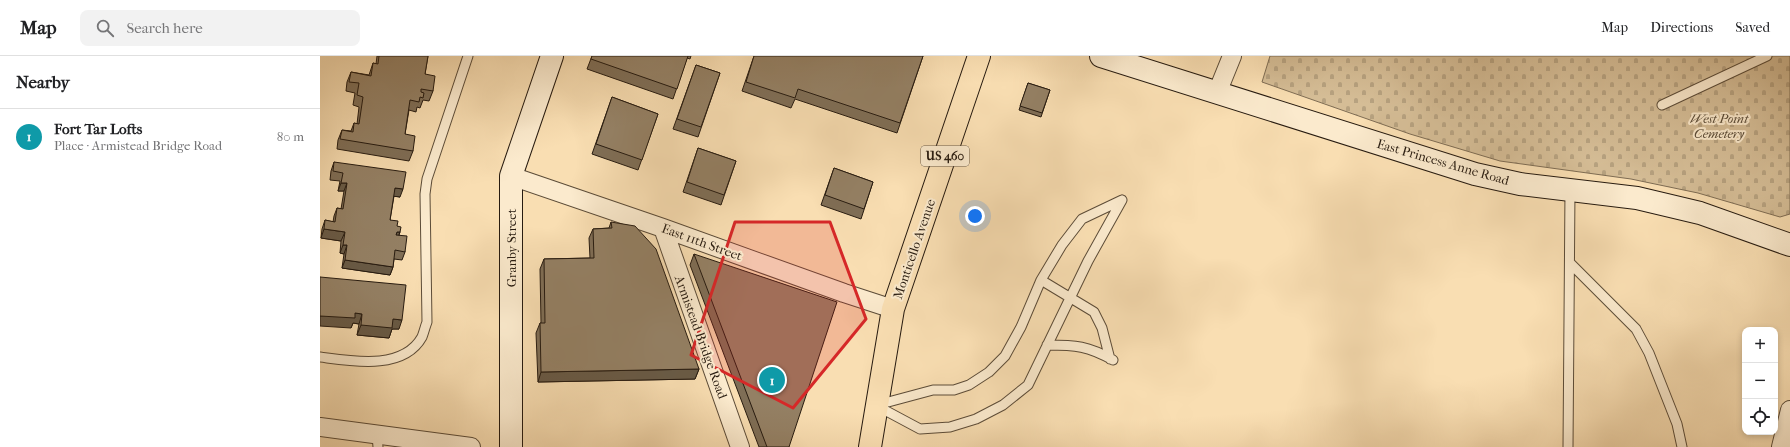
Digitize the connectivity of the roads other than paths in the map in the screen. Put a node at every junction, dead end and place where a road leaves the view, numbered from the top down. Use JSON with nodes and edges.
{"nodes":[{"id":1,"x":468,"y":56,"type":"edge"},
{"id":2,"x":552,"y":56,"type":"edge"},
{"id":3,"x":979,"y":56,"type":"edge"},
{"id":4,"x":1101,"y":56,"type":"edge"},
{"id":5,"x":1232,"y":56,"type":"edge"},
{"id":6,"x":1768,"y":56,"type":"edge"},
{"id":7,"x":1217,"y":93,"type":"junction"},
{"id":8,"x":1662,"y":105,"type":"dead end"},
{"id":9,"x":511,"y":176,"type":"junction"},
{"id":10,"x":1570,"y":190,"type":"junction"},
{"id":11,"x":663,"y":228,"type":"junction"},
{"id":12,"x":1790,"y":245,"type":"edge"},
{"id":13,"x":1570,"y":263,"type":"junction"},
{"id":14,"x":1041,"y":280,"type":"junction"},
{"id":15,"x":1070,"y":299,"type":"junction"},
{"id":16,"x":893,"y":309,"type":"junction"},
{"id":17,"x":1047,"y":345,"type":"junction"},
{"id":18,"x":320,"y":357,"type":"edge"},
{"id":19,"x":876,"y":406,"type":"junction"},
{"id":20,"x":1790,"y":410,"type":"edge"},
{"id":21,"x":320,"y":427,"type":"edge"},
{"id":22,"x":378,"y":441,"type":"edge"},
{"id":23,"x":471,"y":447,"type":"edge"},
{"id":24,"x":511,"y":447,"type":"edge"},
{"id":25,"x":740,"y":447,"type":"edge"},
{"id":26,"x":870,"y":447,"type":"edge"},
{"id":27,"x":1568,"y":447,"type":"edge"},
{"id":28,"x":1682,"y":447,"type":"edge"},
{"id":29,"x":1781,"y":447,"type":"edge"}],
"edges":[{"from":1,"to":18,"type":"lane"},
{"from":2,"to":9,"type":"main road","name":"Granby Street"},
{"from":3,"to":16,"type":"main road","name":"Monticello Avenue","number":"US 460"},
{"from":4,"to":7,"type":"main road","name":"East Princess Anne Road"},
{"from":5,"to":7,"type":"street"},
{"from":6,"to":8,"type":"lane"},
{"from":7,"to":10,"type":"main road","name":"East Princess Anne Road"},
{"from":9,"to":11,"type":"street","name":"East 11th Street"},
{"from":9,"to":24,"type":"main road","name":"Granby Street"},
{"from":10,"to":12,"type":"main road","name":"East Princess Anne Road"},
{"from":10,"to":13,"type":"lane"},
{"from":11,"to":16,"type":"street","name":"East 11th Street"},
{"from":11,"to":25,"type":"street","name":"Armistead Bridge Road"},
{"from":13,"to":27,"type":"lane"},
{"from":13,"to":28,"type":"lane"},
{"from":14,"to":15,"type":"lane"},
{"from":14,"to":15,"type":"lane"},
{"from":14,"to":19,"type":"lane"},
{"from":15,"to":17,"type":"lane"},
{"from":15,"to":17,"type":"lane"},
{"from":16,"to":19,"type":"main road","name":"Monticello Avenue","number":"US 460"},
{"from":17,"to":19,"type":"lane"},
{"from":19,"to":26,"type":"main road","name":"Monticello Avenue","number":"US 460"},
{"from":20,"to":29,"type":"street"},
{"from":21,"to":22,"type":"street"},
{"from":22,"to":23,"type":"street"}]}
